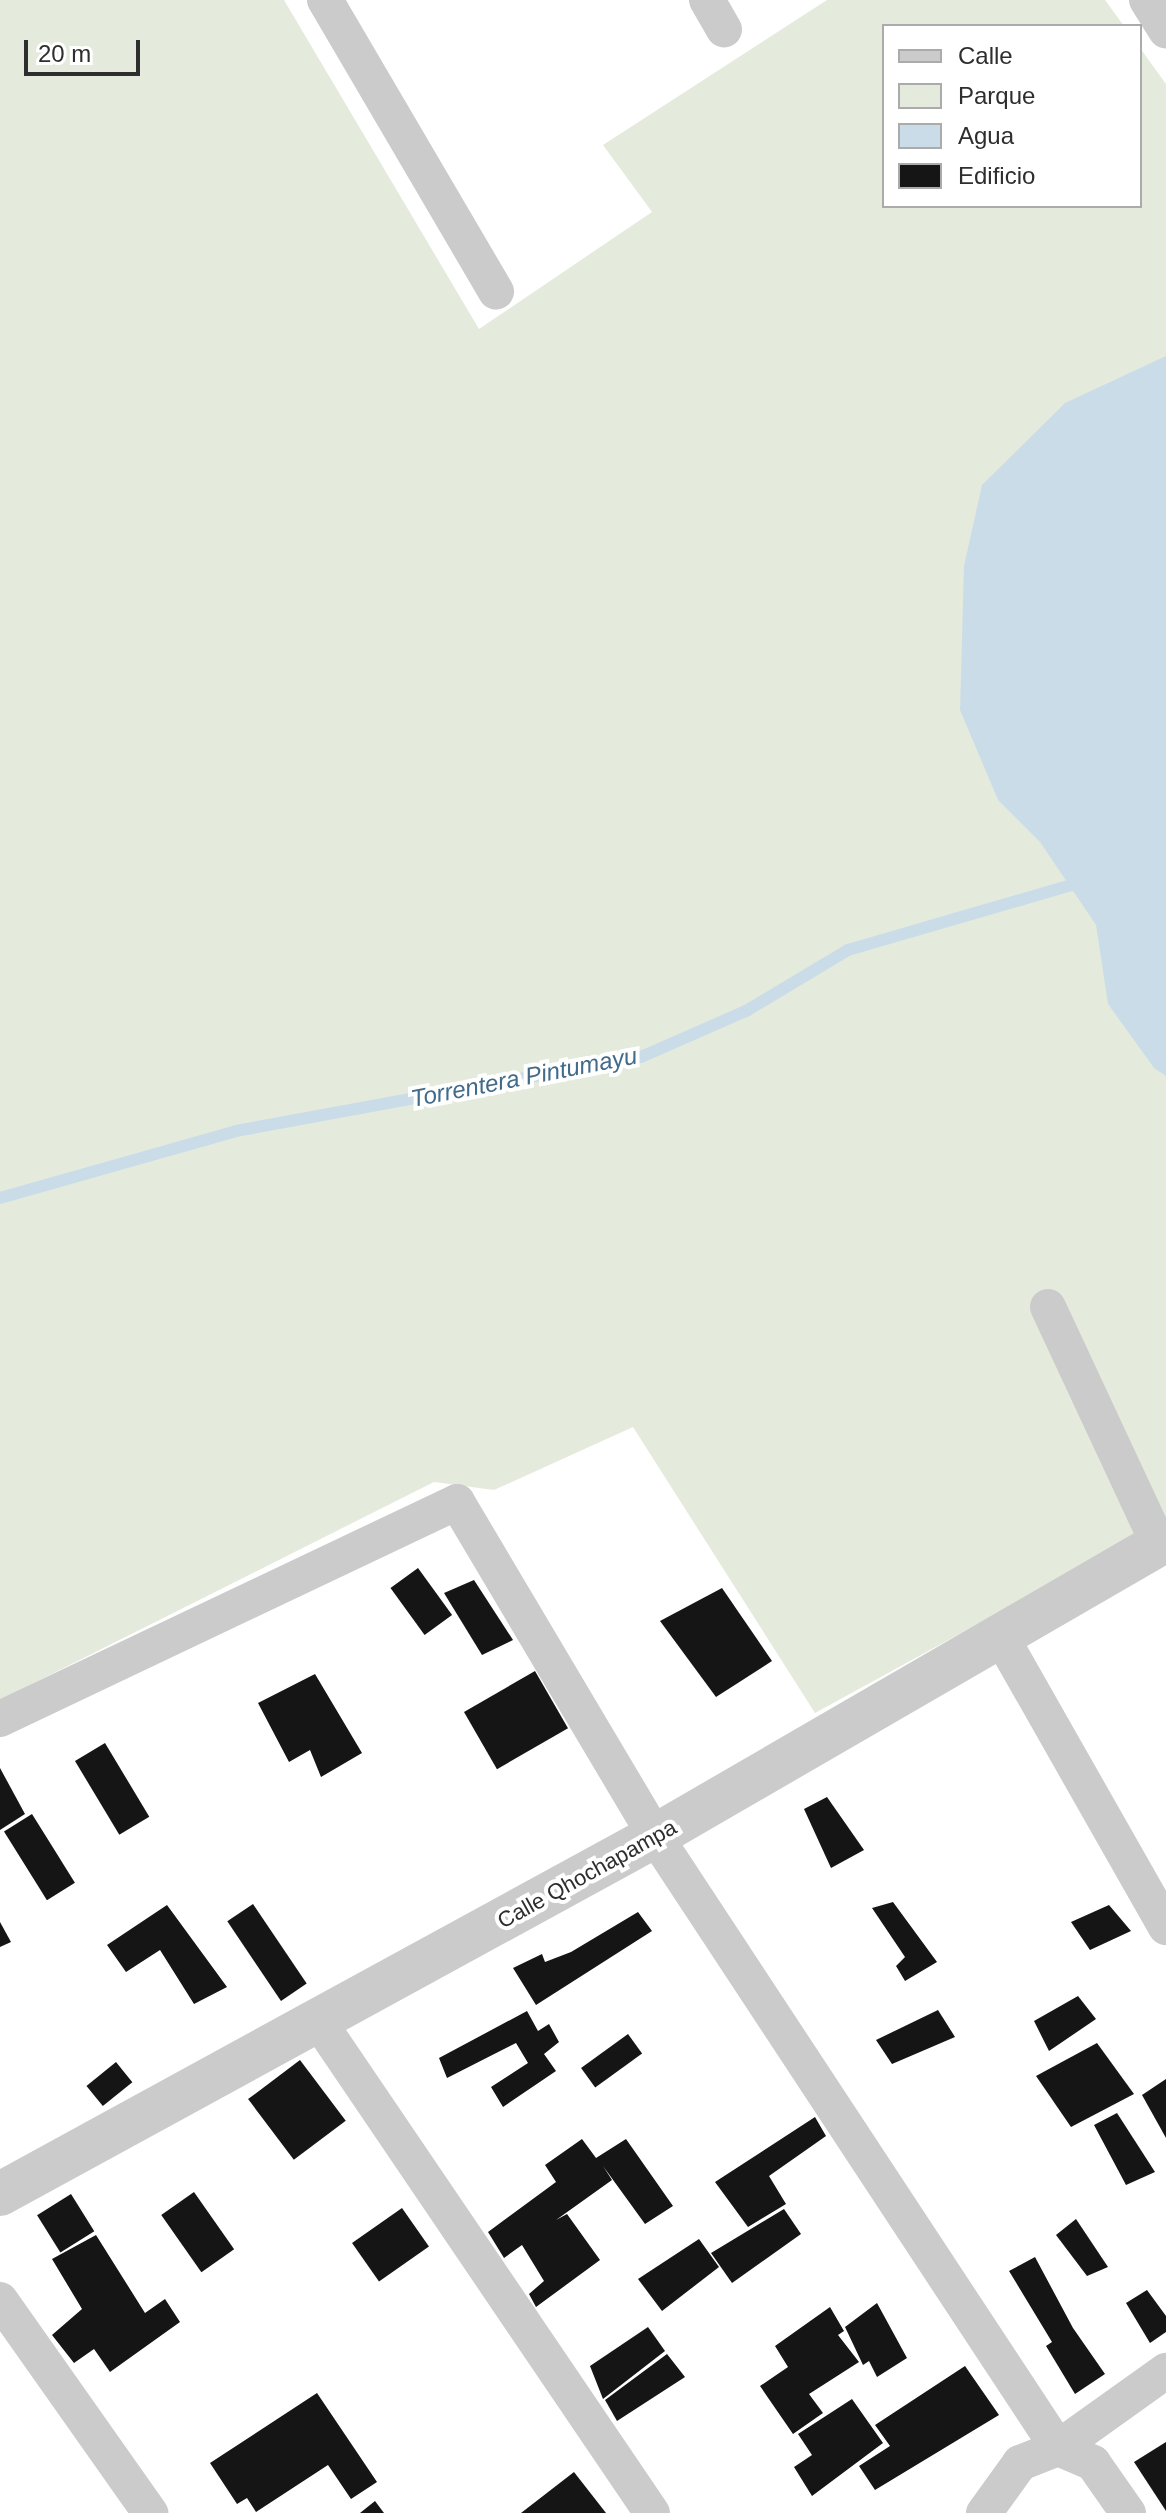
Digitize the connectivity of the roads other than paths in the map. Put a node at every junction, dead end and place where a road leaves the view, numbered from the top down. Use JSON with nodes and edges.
{"nodes":[{"id":1,"x":325,"y":0,"type":"edge"},
{"id":2,"x":1147,"y":0,"type":"edge"},
{"id":3,"x":1166,"y":31,"type":"edge"},
{"id":4,"x":496,"y":292,"type":"dead end"},
{"id":5,"x":1048,"y":1307,"type":"dead end"},
{"id":6,"x":1162,"y":1542,"type":"edge"},
{"id":7,"x":1000,"y":1635,"type":"junction"},
{"id":8,"x":0,"y":1719,"type":"edge"},
{"id":9,"x":655,"y":1836,"type":"junction"},
{"id":10,"x":1166,"y":1927,"type":"edge"},
{"id":11,"x":319,"y":2022,"type":"junction"},
{"id":12,"x":2,"y":2189,"type":"edge"},
{"id":13,"x":0,"y":2300,"type":"edge"},
{"id":14,"x":1166,"y":2371,"type":"edge"},
{"id":15,"x":1058,"y":2448,"type":"junction"},
{"id":16,"x":150,"y":2513,"type":"edge"},
{"id":17,"x":652,"y":2513,"type":"edge"},
{"id":18,"x":984,"y":2513,"type":"edge"},
{"id":19,"x":1128,"y":2513,"type":"edge"}],
"edges":[{"from":1,"to":4,"type":"street"},
{"from":2,"to":3,"type":"street"},
{"from":5,"to":6,"type":"street"},
{"from":6,"to":7,"type":"street","name":"Calle Qhochapampa"},
{"from":7,"to":9,"type":"street","name":"Calle Qhochapampa"},
{"from":7,"to":10,"type":"street"},
{"from":8,"to":9,"type":"street"},
{"from":9,"to":11,"type":"street","name":"Calle Qhochapampa"},
{"from":9,"to":15,"type":"street"},
{"from":11,"to":12,"type":"street","name":"Calle Qhochapampa"},
{"from":11,"to":17,"type":"street"},
{"from":13,"to":16,"type":"street"},
{"from":14,"to":15,"type":"street"},
{"from":15,"to":18,"type":"street"},
{"from":15,"to":19,"type":"street"}]}
